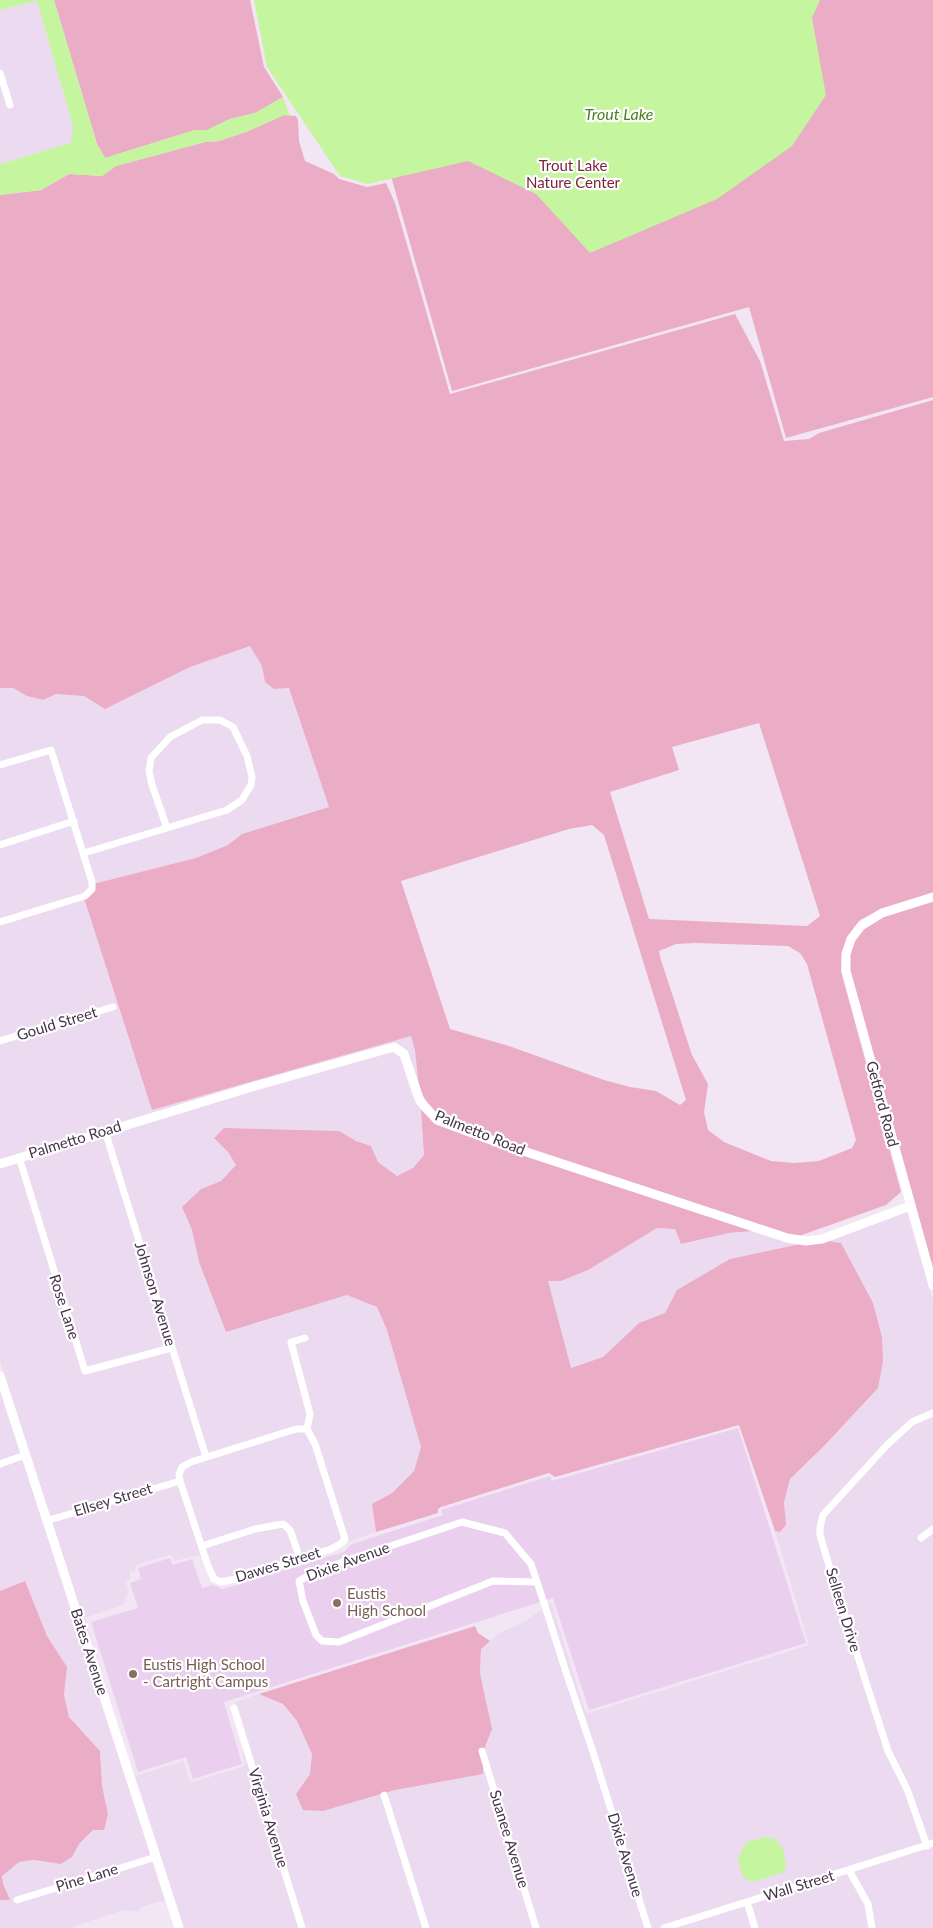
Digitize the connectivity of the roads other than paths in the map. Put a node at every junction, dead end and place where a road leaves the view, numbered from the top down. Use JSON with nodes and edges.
{"nodes":[{"id":1,"x":0,"y":74,"type":"edge"},
{"id":2,"x":10,"y":105,"type":"dead end"},
{"id":3,"x":0,"y":765,"type":"edge"},
{"id":4,"x":74,"y":821,"type":"junction"},
{"id":5,"x":167,"y":828,"type":"junction"},
{"id":6,"x":0,"y":845,"type":"edge"},
{"id":7,"x":84,"y":853,"type":"junction"},
{"id":8,"x":933,"y":898,"type":"edge"},
{"id":9,"x":0,"y":922,"type":"edge"},
{"id":10,"x":113,"y":1007,"type":"dead end"},
{"id":11,"x":0,"y":1041,"type":"edge"},
{"id":12,"x":105,"y":1131,"type":"junction"},
{"id":13,"x":19,"y":1157,"type":"junction"},
{"id":14,"x":0,"y":1164,"type":"edge"},
{"id":15,"x":910,"y":1206,"type":"junction"},
{"id":16,"x":933,"y":1284,"type":"edge"},
{"id":17,"x":305,"y":1338,"type":"dead end"},
{"id":18,"x":171,"y":1348,"type":"junction"},
{"id":19,"x":0,"y":1376,"type":"edge"},
{"id":20,"x":933,"y":1413,"type":"edge"},
{"id":21,"x":307,"y":1429,"type":"junction"},
{"id":22,"x":25,"y":1455,"type":"junction"},
{"id":23,"x":206,"y":1457,"type":"junction"},
{"id":24,"x":0,"y":1464,"type":"edge"},
{"id":25,"x":180,"y":1481,"type":"junction"},
{"id":26,"x":46,"y":1521,"type":"junction"},
{"id":27,"x":933,"y":1529,"type":"edge"},
{"id":28,"x":922,"y":1538,"type":"dead end"},
{"id":29,"x":202,"y":1546,"type":"junction"},
{"id":30,"x":300,"y":1559,"type":"junction"},
{"id":31,"x":537,"y":1582,"type":"junction"},
{"id":32,"x":234,"y":1708,"type":"dead end"},
{"id":33,"x":482,"y":1751,"type":"dead end"},
{"id":34,"x":384,"y":1796,"type":"dead end"},
{"id":35,"x":930,"y":1844,"type":"edge"},
{"id":36,"x":156,"y":1857,"type":"junction"},
{"id":37,"x":849,"y":1870,"type":"junction"},
{"id":38,"x":17,"y":1900,"type":"dead end"},
{"id":39,"x":747,"y":1902,"type":"junction"},
{"id":40,"x":179,"y":1928,"type":"edge"},
{"id":41,"x":302,"y":1928,"type":"edge"},
{"id":42,"x":426,"y":1928,"type":"edge"},
{"id":43,"x":536,"y":1928,"type":"edge"},
{"id":44,"x":648,"y":1928,"type":"edge"},
{"id":45,"x":664,"y":1928,"type":"edge"},
{"id":46,"x":755,"y":1928,"type":"edge"},
{"id":47,"x":872,"y":1928,"type":"edge"}],
"edges":[{"from":1,"to":2,"type":"street"},
{"from":3,"to":4,"type":"street"},
{"from":4,"to":6,"type":"street"},
{"from":4,"to":7,"type":"street"},
{"from":5,"to":5,"type":"street"},
{"from":5,"to":7,"type":"street"},
{"from":7,"to":9,"type":"street"},
{"from":8,"to":15,"type":"street","name":"Getford Road"},
{"from":10,"to":11,"type":"street","name":"Gould Street"},
{"from":12,"to":13,"type":"street","name":"Palmetto Road"},
{"from":12,"to":15,"type":"street","name":"Palmetto Road"},
{"from":12,"to":18,"type":"street","name":"Johnson Avenue"},
{"from":13,"to":14,"type":"street","name":"Palmetto Road"},
{"from":13,"to":18,"type":"street","name":"Rose Lane"},
{"from":15,"to":16,"type":"street","name":"Getford Road"},
{"from":17,"to":21,"type":"street"},
{"from":18,"to":23,"type":"street","name":"Johnson Avenue"},
{"from":19,"to":22,"type":"street","name":"Bates Avenue"},
{"from":20,"to":35,"type":"street","name":"Selleen Drive"},
{"from":21,"to":23,"type":"street"},
{"from":21,"to":30,"type":"street","name":"Dawes Street"},
{"from":22,"to":24,"type":"street"},
{"from":22,"to":26,"type":"street","name":"Bates Avenue"},
{"from":23,"to":25,"type":"street"},
{"from":25,"to":26,"type":"street","name":"Ellsey Street"},
{"from":25,"to":29,"type":"street"},
{"from":26,"to":36,"type":"street","name":"Bates Avenue"},
{"from":27,"to":28,"type":"street"},
{"from":29,"to":30,"type":"street"},
{"from":29,"to":30,"type":"street","name":"Dawes Street"},
{"from":31,"to":31,"type":"street","name":"Dixie Avenue"},
{"from":31,"to":44,"type":"street","name":"Dixie Avenue"},
{"from":32,"to":41,"type":"street","name":"Virginia Avenue"},
{"from":33,"to":43,"type":"street","name":"Suanee Avenue"},
{"from":34,"to":42,"type":"street"},
{"from":35,"to":37,"type":"street","name":"Wall Street"},
{"from":36,"to":38,"type":"street","name":"Pine Lane"},
{"from":36,"to":40,"type":"street","name":"Bates Avenue"},
{"from":37,"to":39,"type":"street","name":"Wall Street"},
{"from":37,"to":47,"type":"street"},
{"from":39,"to":45,"type":"street","name":"Wall Street"},
{"from":39,"to":46,"type":"street"}]}
